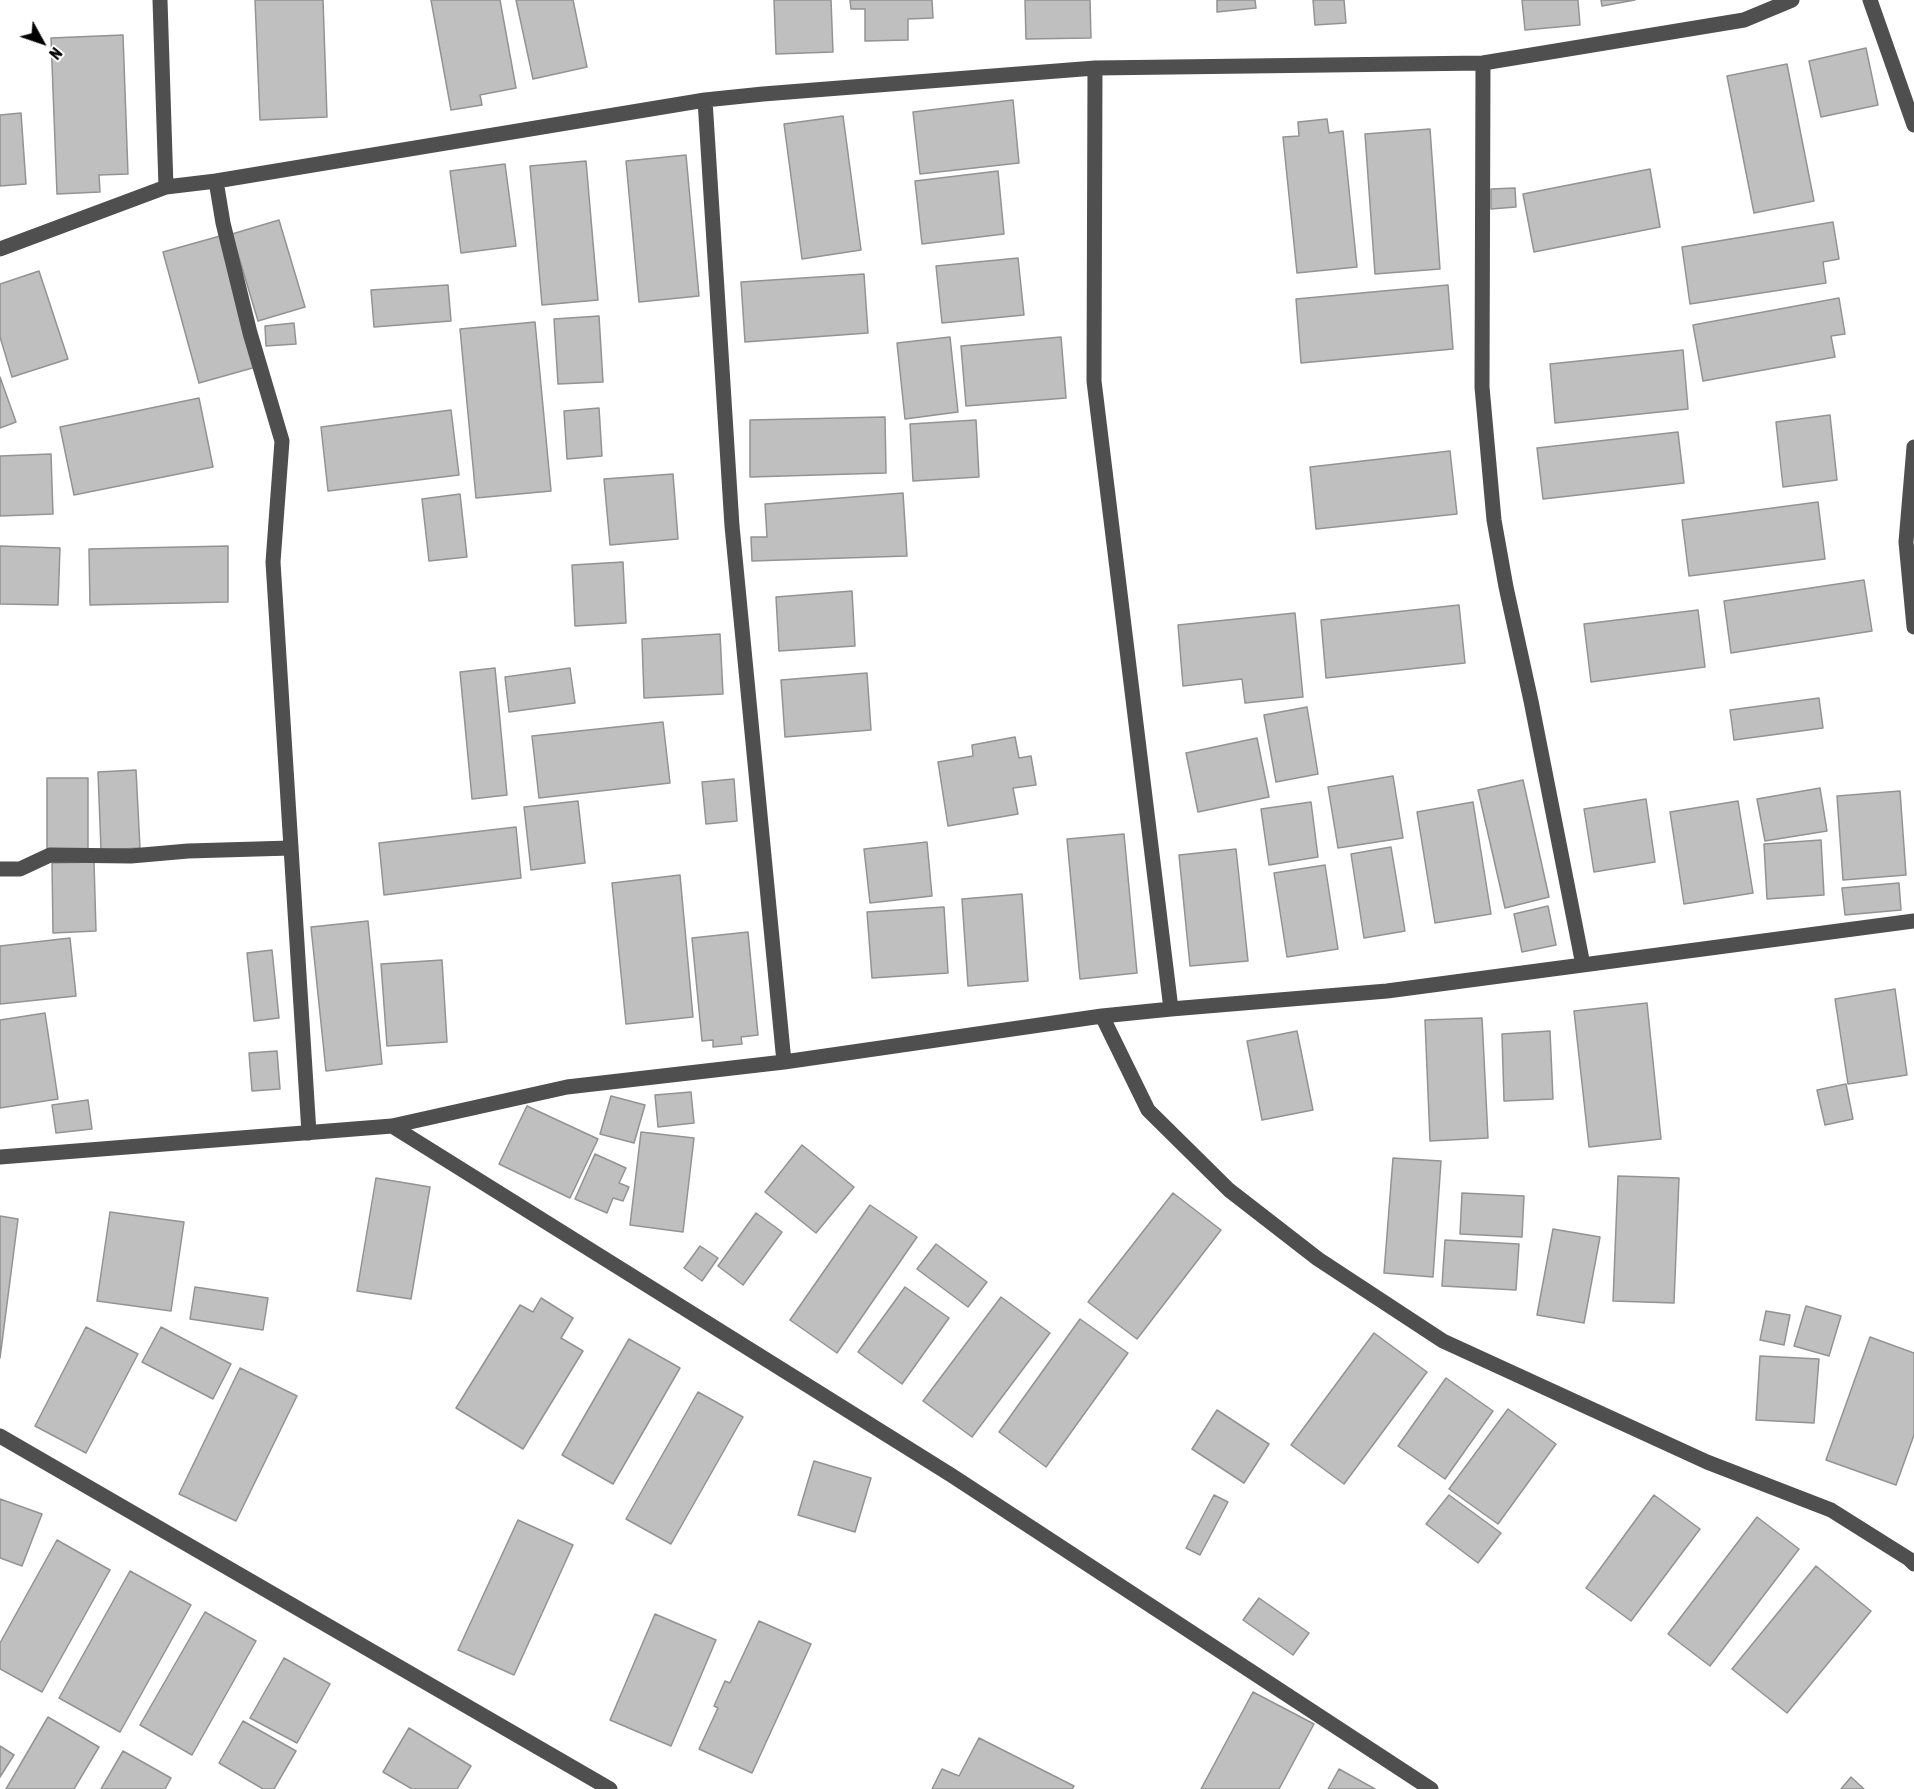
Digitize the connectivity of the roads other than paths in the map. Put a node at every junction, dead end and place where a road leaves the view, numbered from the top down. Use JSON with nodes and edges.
{"nodes":[{"id":1,"x":160,"y":0,"type":"edge"},
{"id":2,"x":1792,"y":0,"type":"edge"},
{"id":3,"x":1870,"y":0,"type":"edge"},
{"id":4,"x":1483,"y":63,"type":"junction"},
{"id":5,"x":1095,"y":68,"type":"junction"},
{"id":6,"x":705,"y":100,"type":"junction"},
{"id":7,"x":1914,"y":125,"type":"edge"},
{"id":8,"x":216,"y":180,"type":"junction"},
{"id":9,"x":166,"y":187,"type":"junction"},
{"id":10,"x":0,"y":249,"type":"edge"},
{"id":11,"x":1914,"y":447,"type":"edge"},
{"id":12,"x":1914,"y":627,"type":"edge"},
{"id":13,"x":291,"y":848,"type":"junction"},
{"id":14,"x":0,"y":869,"type":"edge"},
{"id":15,"x":1914,"y":921,"type":"edge"},
{"id":16,"x":1583,"y":965,"type":"junction"},
{"id":17,"x":1170,"y":1009,"type":"junction"},
{"id":18,"x":1102,"y":1016,"type":"junction"},
{"id":19,"x":784,"y":1062,"type":"junction"},
{"id":20,"x":392,"y":1126,"type":"junction"},
{"id":21,"x":309,"y":1133,"type":"junction"},
{"id":22,"x":0,"y":1157,"type":"edge"},
{"id":23,"x":0,"y":1436,"type":"edge"},
{"id":24,"x":1914,"y":1564,"type":"edge"},
{"id":25,"x":610,"y":1789,"type":"edge"},
{"id":26,"x":1431,"y":1789,"type":"edge"}],
"edges":[{"from":1,"to":9,"type":"street"},
{"from":2,"to":4,"type":"street"},
{"from":3,"to":7,"type":"street"},
{"from":4,"to":5,"type":"street"},
{"from":4,"to":16,"type":"street"},
{"from":5,"to":6,"type":"street"},
{"from":5,"to":17,"type":"street"},
{"from":6,"to":8,"type":"street"},
{"from":6,"to":19,"type":"street"},
{"from":8,"to":9,"type":"street"},
{"from":8,"to":13,"type":"street"},
{"from":9,"to":10,"type":"street"},
{"from":11,"to":12,"type":"street"},
{"from":13,"to":14,"type":"street"},
{"from":13,"to":21,"type":"street"},
{"from":15,"to":16,"type":"street"},
{"from":16,"to":17,"type":"street"},
{"from":17,"to":18,"type":"street"},
{"from":18,"to":19,"type":"street"},
{"from":18,"to":24,"type":"street"},
{"from":19,"to":20,"type":"street"},
{"from":20,"to":21,"type":"street"},
{"from":20,"to":26,"type":"street"},
{"from":21,"to":22,"type":"street"},
{"from":23,"to":25,"type":"street"}]}
